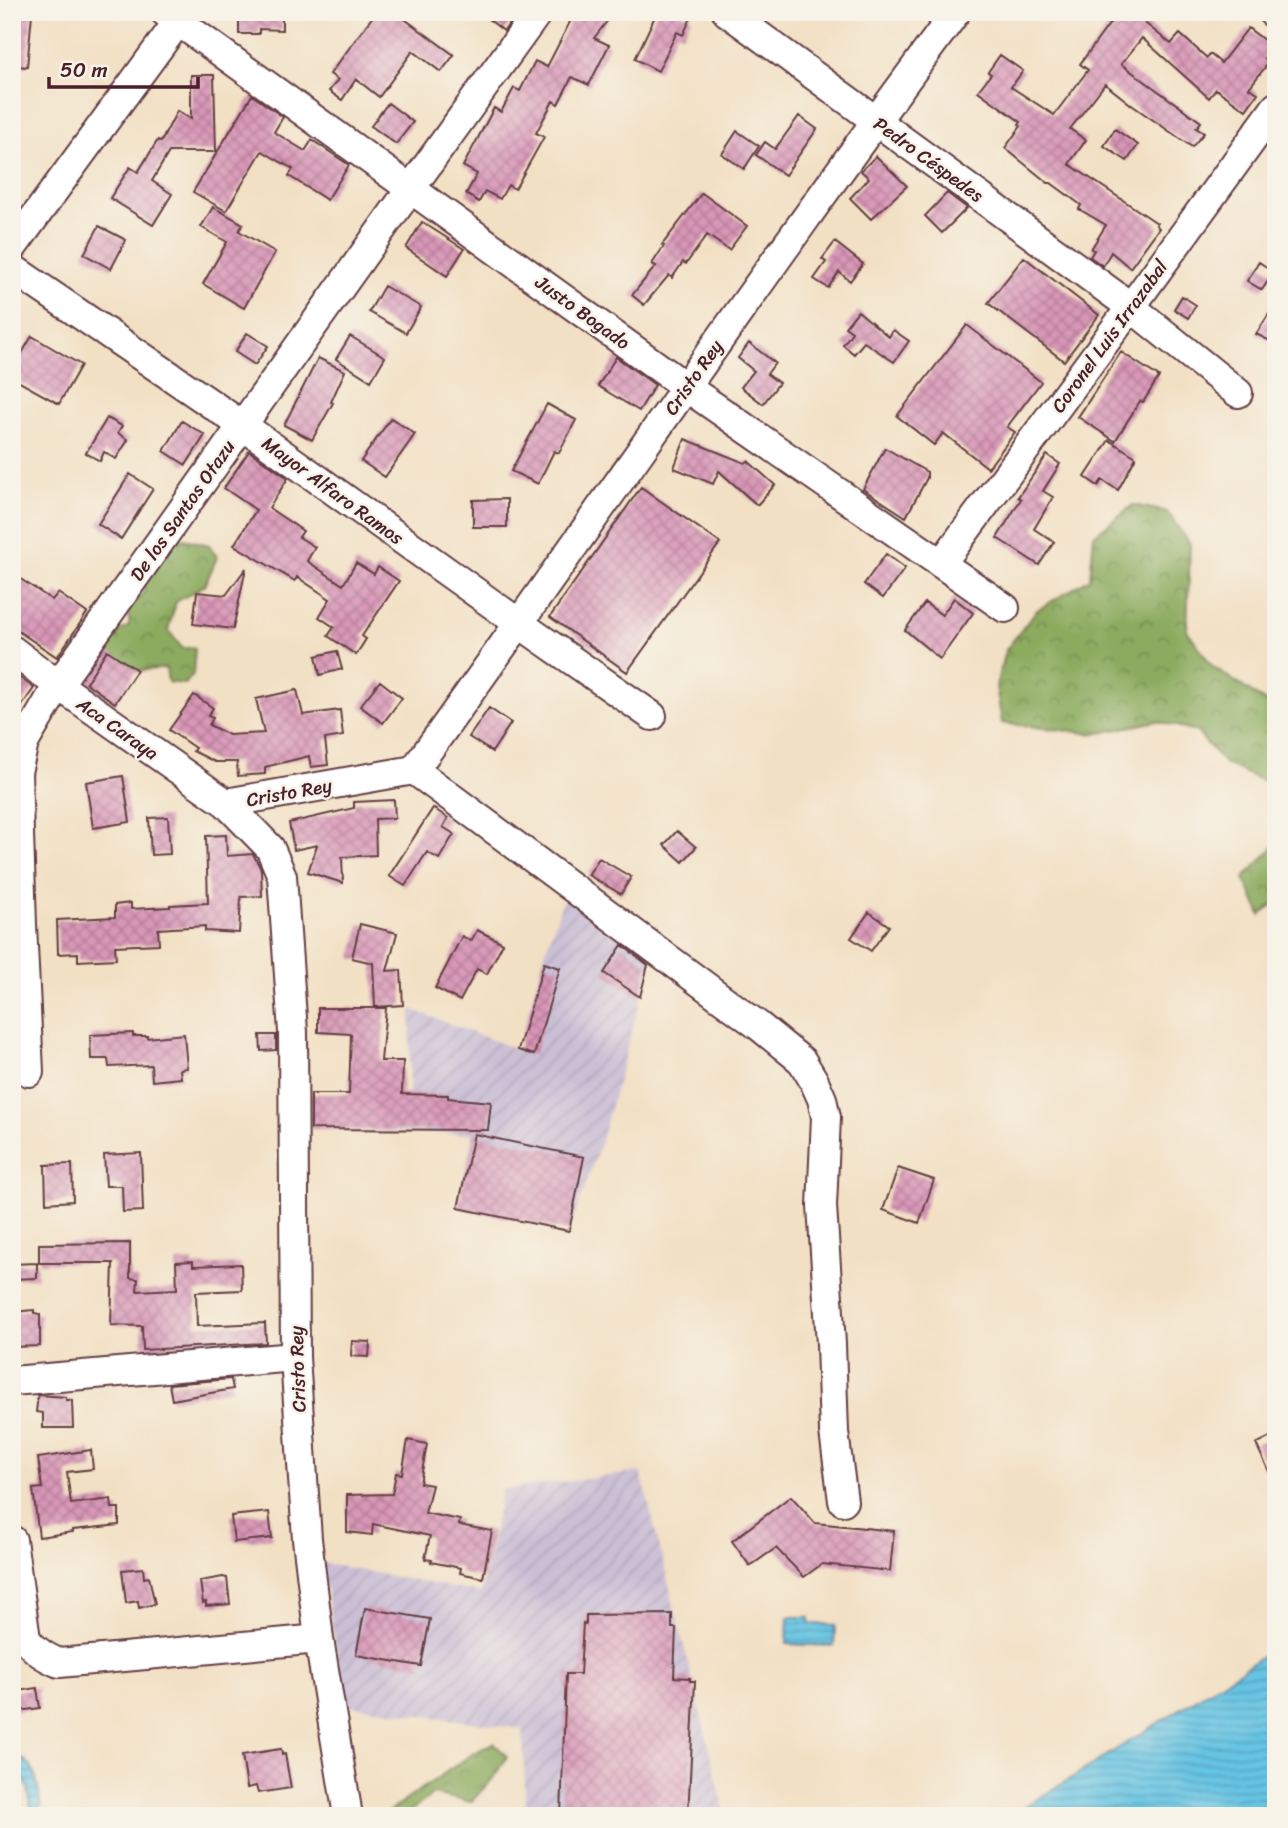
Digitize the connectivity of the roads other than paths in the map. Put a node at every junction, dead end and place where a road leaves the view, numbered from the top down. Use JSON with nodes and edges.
{"nodes":[{"id":1,"x":538,"y":12,"type":"edge"},
{"id":2,"x":727,"y":12,"type":"edge"},
{"id":3,"x":956,"y":12,"type":"edge"},
{"id":4,"x":176,"y":15,"type":"edge"},
{"id":5,"x":1276,"y":107,"type":"edge"},
{"id":6,"x":876,"y":120,"type":"junction"},
{"id":7,"x":411,"y":188,"type":"junction"},
{"id":8,"x":12,"y":248,"type":"edge"},
{"id":9,"x":12,"y":268,"type":"edge"},
{"id":10,"x":1131,"y":307,"type":"junction"},
{"id":11,"x":686,"y":387,"type":"junction"},
{"id":12,"x":1238,"y":393,"type":"dead end"},
{"id":13,"x":242,"y":425,"type":"junction"},
{"id":14,"x":941,"y":564,"type":"junction"},
{"id":15,"x":1005,"y":608,"type":"dead end"},
{"id":16,"x":520,"y":624,"type":"junction"},
{"id":17,"x":12,"y":650,"type":"edge"},
{"id":18,"x":58,"y":685,"type":"junction"},
{"id":19,"x":652,"y":716,"type":"dead end"},
{"id":20,"x":415,"y":770,"type":"junction"},
{"id":21,"x":226,"y":803,"type":"junction"},
{"id":22,"x":17,"y":925,"type":"edge"},
{"id":23,"x":29,"y":1072,"type":"dead end"},
{"id":24,"x":295,"y":1357,"type":"junction"},
{"id":25,"x":12,"y":1381,"type":"edge"},
{"id":26,"x":843,"y":1501,"type":"dead end"},
{"id":27,"x":12,"y":1540,"type":"edge"},
{"id":28,"x":319,"y":1639,"type":"junction"},
{"id":29,"x":348,"y":1816,"type":"edge"}],
"edges":[{"from":1,"to":7,"type":"street","name":"De los Santos Otazu"},
{"from":2,"to":6,"type":"street","name":"Pedro Céspedes"},
{"from":3,"to":6,"type":"street","name":"Cristo Rey"},
{"from":4,"to":7,"type":"street","name":"Justo Bogado"},
{"from":4,"to":8,"type":"street"},
{"from":5,"to":10,"type":"street","name":"Coronel Luis Irrazabal"},
{"from":6,"to":10,"type":"street","name":"Pedro Céspedes"},
{"from":6,"to":11,"type":"street","name":"Cristo Rey"},
{"from":7,"to":11,"type":"street","name":"Justo Bogado"},
{"from":7,"to":13,"type":"street","name":"De los Santos Otazu"},
{"from":9,"to":13,"type":"street","name":"Mayor Alfaro Ramos"},
{"from":10,"to":12,"type":"street","name":"Pedro Céspedes"},
{"from":10,"to":14,"type":"street","name":"Coronel Luis Irrazabal"},
{"from":11,"to":14,"type":"street","name":"Justo Bogado"},
{"from":11,"to":16,"type":"street","name":"Cristo Rey"},
{"from":13,"to":16,"type":"street","name":"Mayor Alfaro Ramos"},
{"from":13,"to":18,"type":"street","name":"De los Santos Otazu"},
{"from":14,"to":15,"type":"street","name":"Justo Bogado"},
{"from":16,"to":19,"type":"street","name":"Mayor Alfaro Ramos"},
{"from":16,"to":20,"type":"street","name":"Cristo Rey"},
{"from":17,"to":18,"type":"street","name":"Aca Caraya"},
{"from":18,"to":21,"type":"street","name":"Aca Caraya"},
{"from":18,"to":22,"type":"street","name":"De los Santos Otazu"},
{"from":20,"to":21,"type":"street","name":"Cristo Rey"},
{"from":20,"to":26,"type":"street"},
{"from":21,"to":24,"type":"street","name":"Cristo Rey"},
{"from":22,"to":23,"type":"street","name":"De los Santos Otazu"},
{"from":24,"to":25,"type":"street"},
{"from":24,"to":28,"type":"street","name":"Cristo Rey"},
{"from":27,"to":28,"type":"street"},
{"from":28,"to":29,"type":"street","name":"Cristo Rey"}]}
